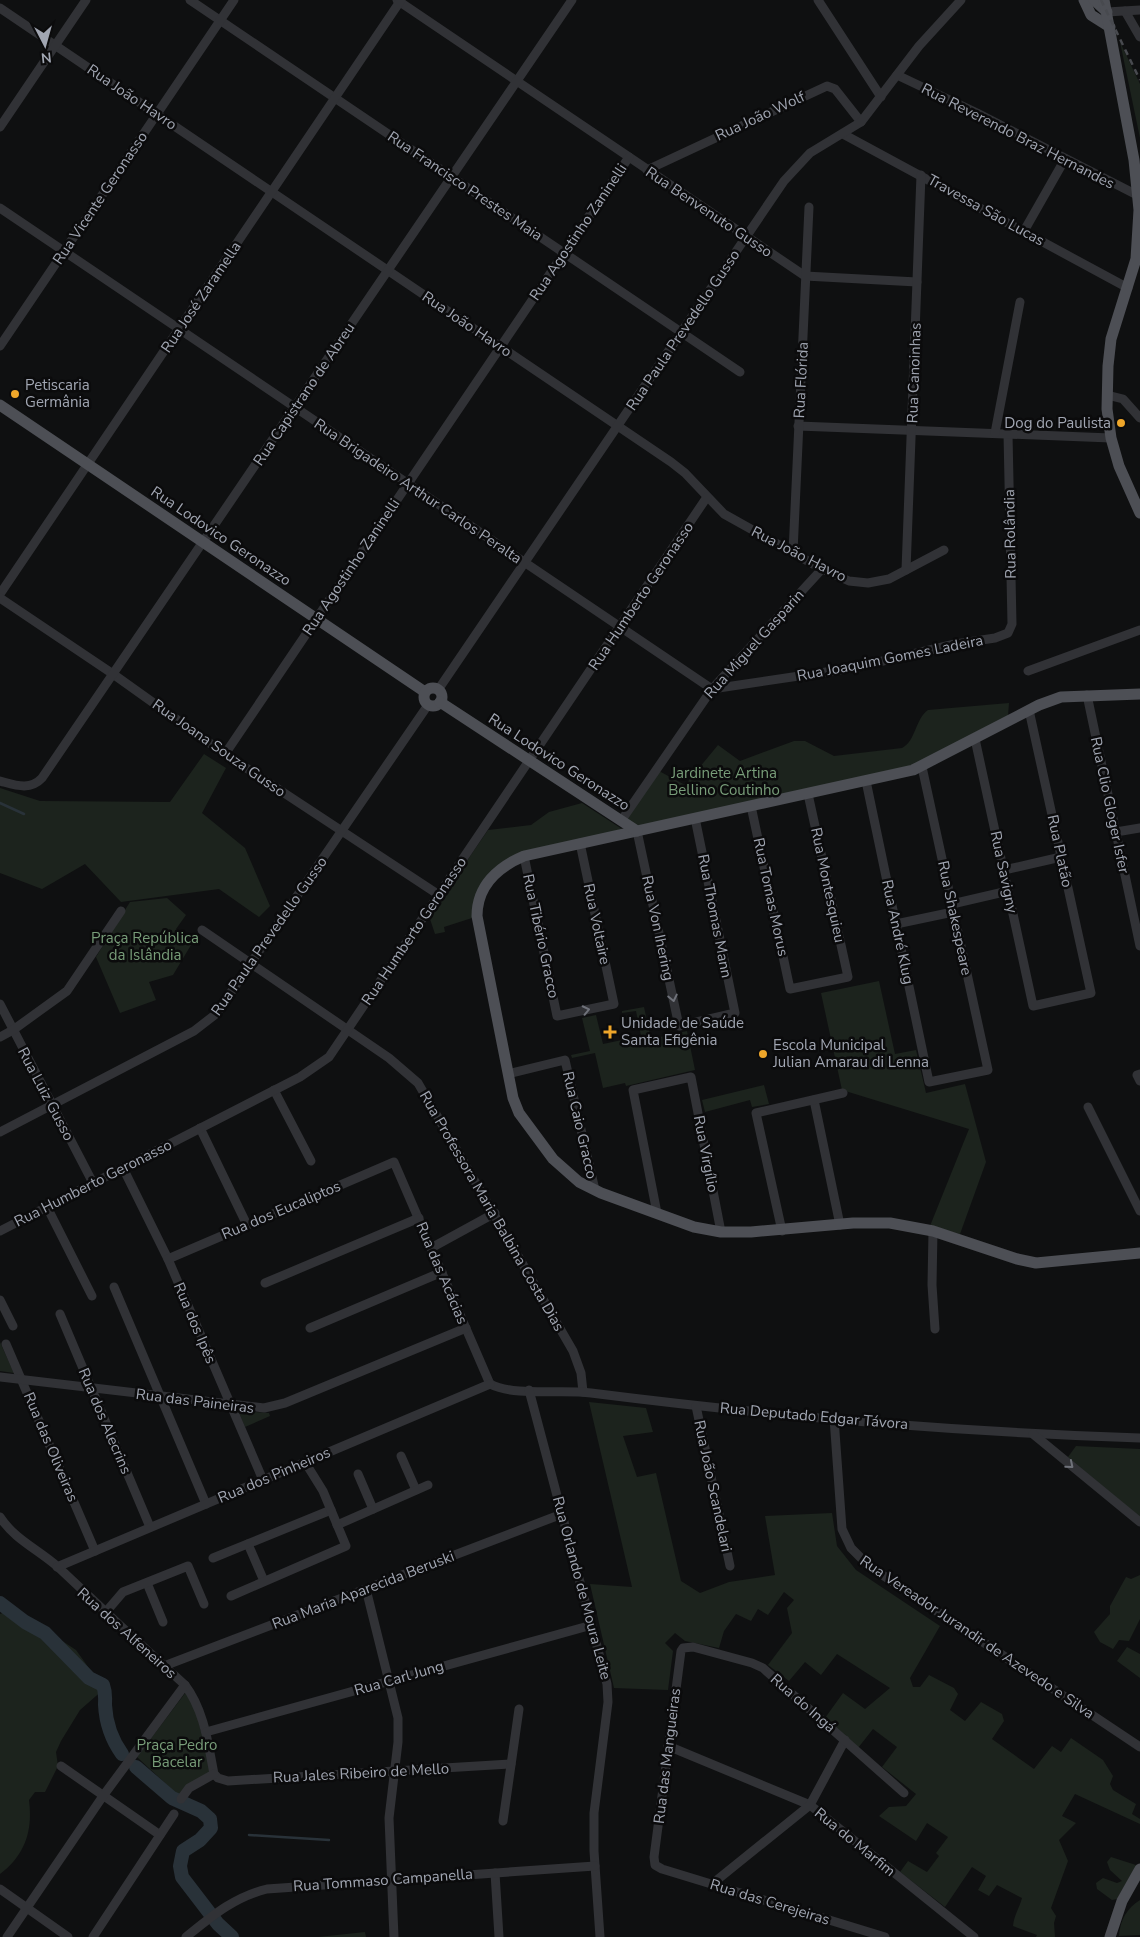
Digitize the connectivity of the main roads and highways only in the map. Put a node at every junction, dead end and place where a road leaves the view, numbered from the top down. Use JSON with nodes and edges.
{"nodes":[{"id":1,"x":1084,"y":0,"type":"edge"},
{"id":2,"x":1094,"y":0,"type":"edge"},
{"id":3,"x":1104,"y":0,"type":"edge"},
{"id":4,"x":1107,"y":12,"type":"junction"},
{"id":5,"x":1110,"y":27,"type":"junction"},
{"id":6,"x":1139,"y":196,"type":"edge"},
{"id":7,"x":0,"y":405,"type":"edge"},
{"id":8,"x":1140,"y":513,"type":"edge"},
{"id":9,"x":425,"y":692,"type":"junction"},
{"id":10,"x":1140,"y":694,"type":"edge"},
{"id":11,"x":439,"y":696,"type":"junction"},
{"id":12,"x":637,"y":830,"type":"junction"},
{"id":13,"x":1140,"y":1253,"type":"edge"},
{"id":14,"x":1140,"y":1869,"type":"edge"},
{"id":15,"x":1110,"y":1937,"type":"edge"}],
"edges":[{"from":1,"to":5,"type":"main road"},
{"from":2,"to":4,"type":"main road"},
{"from":3,"to":4,"type":"main road"},
{"from":4,"to":5,"type":"main road"},
{"from":5,"to":6,"type":"main road"},
{"from":6,"to":8,"type":"main road"},
{"from":7,"to":9,"type":"main road","name":"Rua Lodovico Geronazzo"},
{"from":9,"to":11,"type":"main road"},
{"from":9,"to":11,"type":"main road"},
{"from":10,"to":12,"type":"main road"},
{"from":11,"to":12,"type":"main road","name":"Rua Lodovico Geronazzo"},
{"from":12,"to":13,"type":"main road"},
{"from":14,"to":15,"type":"main road"}]}
